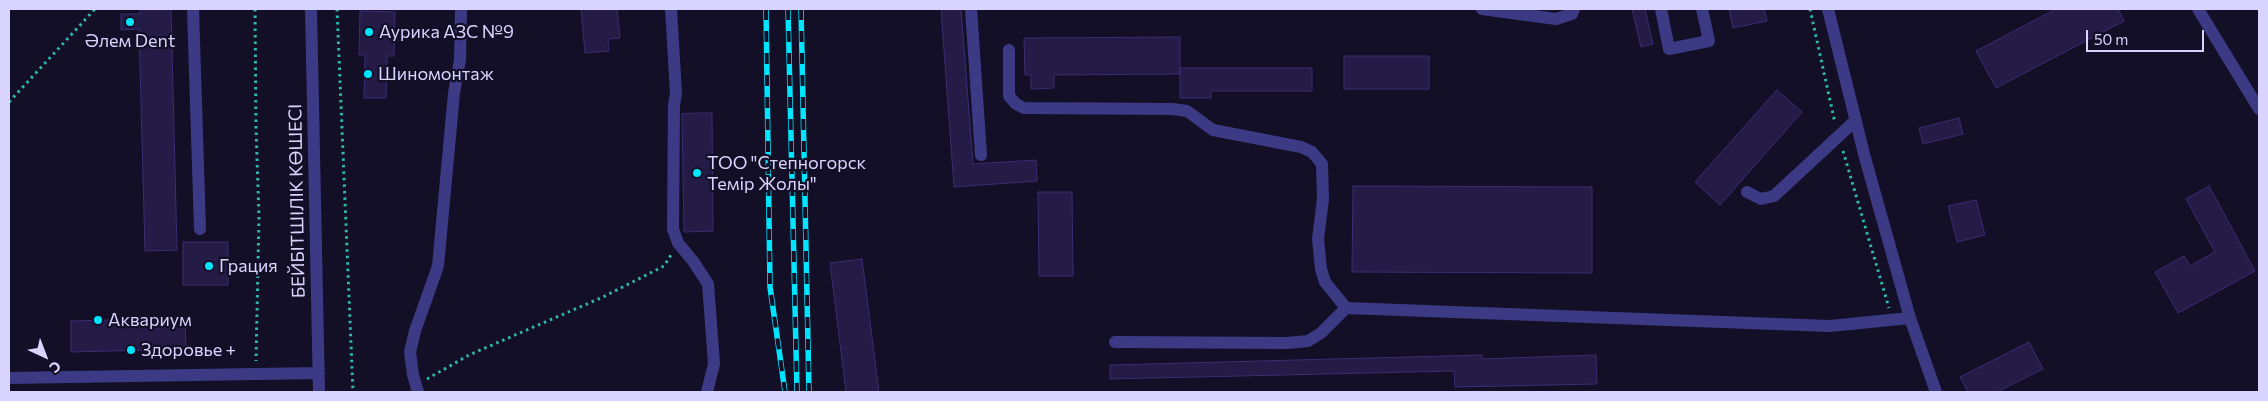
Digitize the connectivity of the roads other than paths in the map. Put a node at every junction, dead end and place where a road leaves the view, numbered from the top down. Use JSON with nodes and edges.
{"nodes":[{"id":1,"x":193,"y":9,"type":"edge"},
{"id":2,"x":310,"y":9,"type":"edge"},
{"id":3,"x":461,"y":9,"type":"edge"},
{"id":4,"x":671,"y":9,"type":"edge"},
{"id":5,"x":971,"y":9,"type":"edge"},
{"id":6,"x":1482,"y":9,"type":"edge"},
{"id":7,"x":1574,"y":9,"type":"edge"},
{"id":8,"x":1661,"y":9,"type":"edge"},
{"id":9,"x":1702,"y":9,"type":"edge"},
{"id":10,"x":1828,"y":9,"type":"edge"},
{"id":11,"x":2198,"y":9,"type":"edge"},
{"id":12,"x":1009,"y":50,"type":"dead end"},
{"id":13,"x":2259,"y":109,"type":"edge"},
{"id":14,"x":1856,"y":120,"type":"junction"},
{"id":15,"x":981,"y":155,"type":"dead end"},
{"id":16,"x":1747,"y":192,"type":"dead end"},
{"id":17,"x":200,"y":230,"type":"dead end"},
{"id":18,"x":1346,"y":308,"type":"junction"},
{"id":19,"x":1910,"y":318,"type":"junction"},
{"id":20,"x":1115,"y":342,"type":"dead end"},
{"id":21,"x":318,"y":373,"type":"junction"},
{"id":22,"x":9,"y":378,"type":"edge"},
{"id":23,"x":417,"y":388,"type":"edge"},
{"id":24,"x":319,"y":392,"type":"edge"},
{"id":25,"x":707,"y":392,"type":"edge"},
{"id":26,"x":1936,"y":392,"type":"edge"}],
"edges":[{"from":1,"to":17,"type":"street"},
{"from":2,"to":21,"type":"street","name":"БЕЙБІТШІЛІК КӨШЕСІ"},
{"from":3,"to":23,"type":"street"},
{"from":4,"to":25,"type":"street"},
{"from":5,"to":15,"type":"street"},
{"from":6,"to":7,"type":"street"},
{"from":8,"to":9,"type":"street"},
{"from":10,"to":14,"type":"street"},
{"from":11,"to":13,"type":"street"},
{"from":12,"to":18,"type":"street"},
{"from":14,"to":16,"type":"street"},
{"from":14,"to":19,"type":"street"},
{"from":18,"to":19,"type":"street"},
{"from":18,"to":20,"type":"street"},
{"from":19,"to":26,"type":"street"},
{"from":21,"to":22,"type":"street"},
{"from":21,"to":24,"type":"street","name":"БЕЙБІТШІЛІК КӨШЕСІ"}]}
